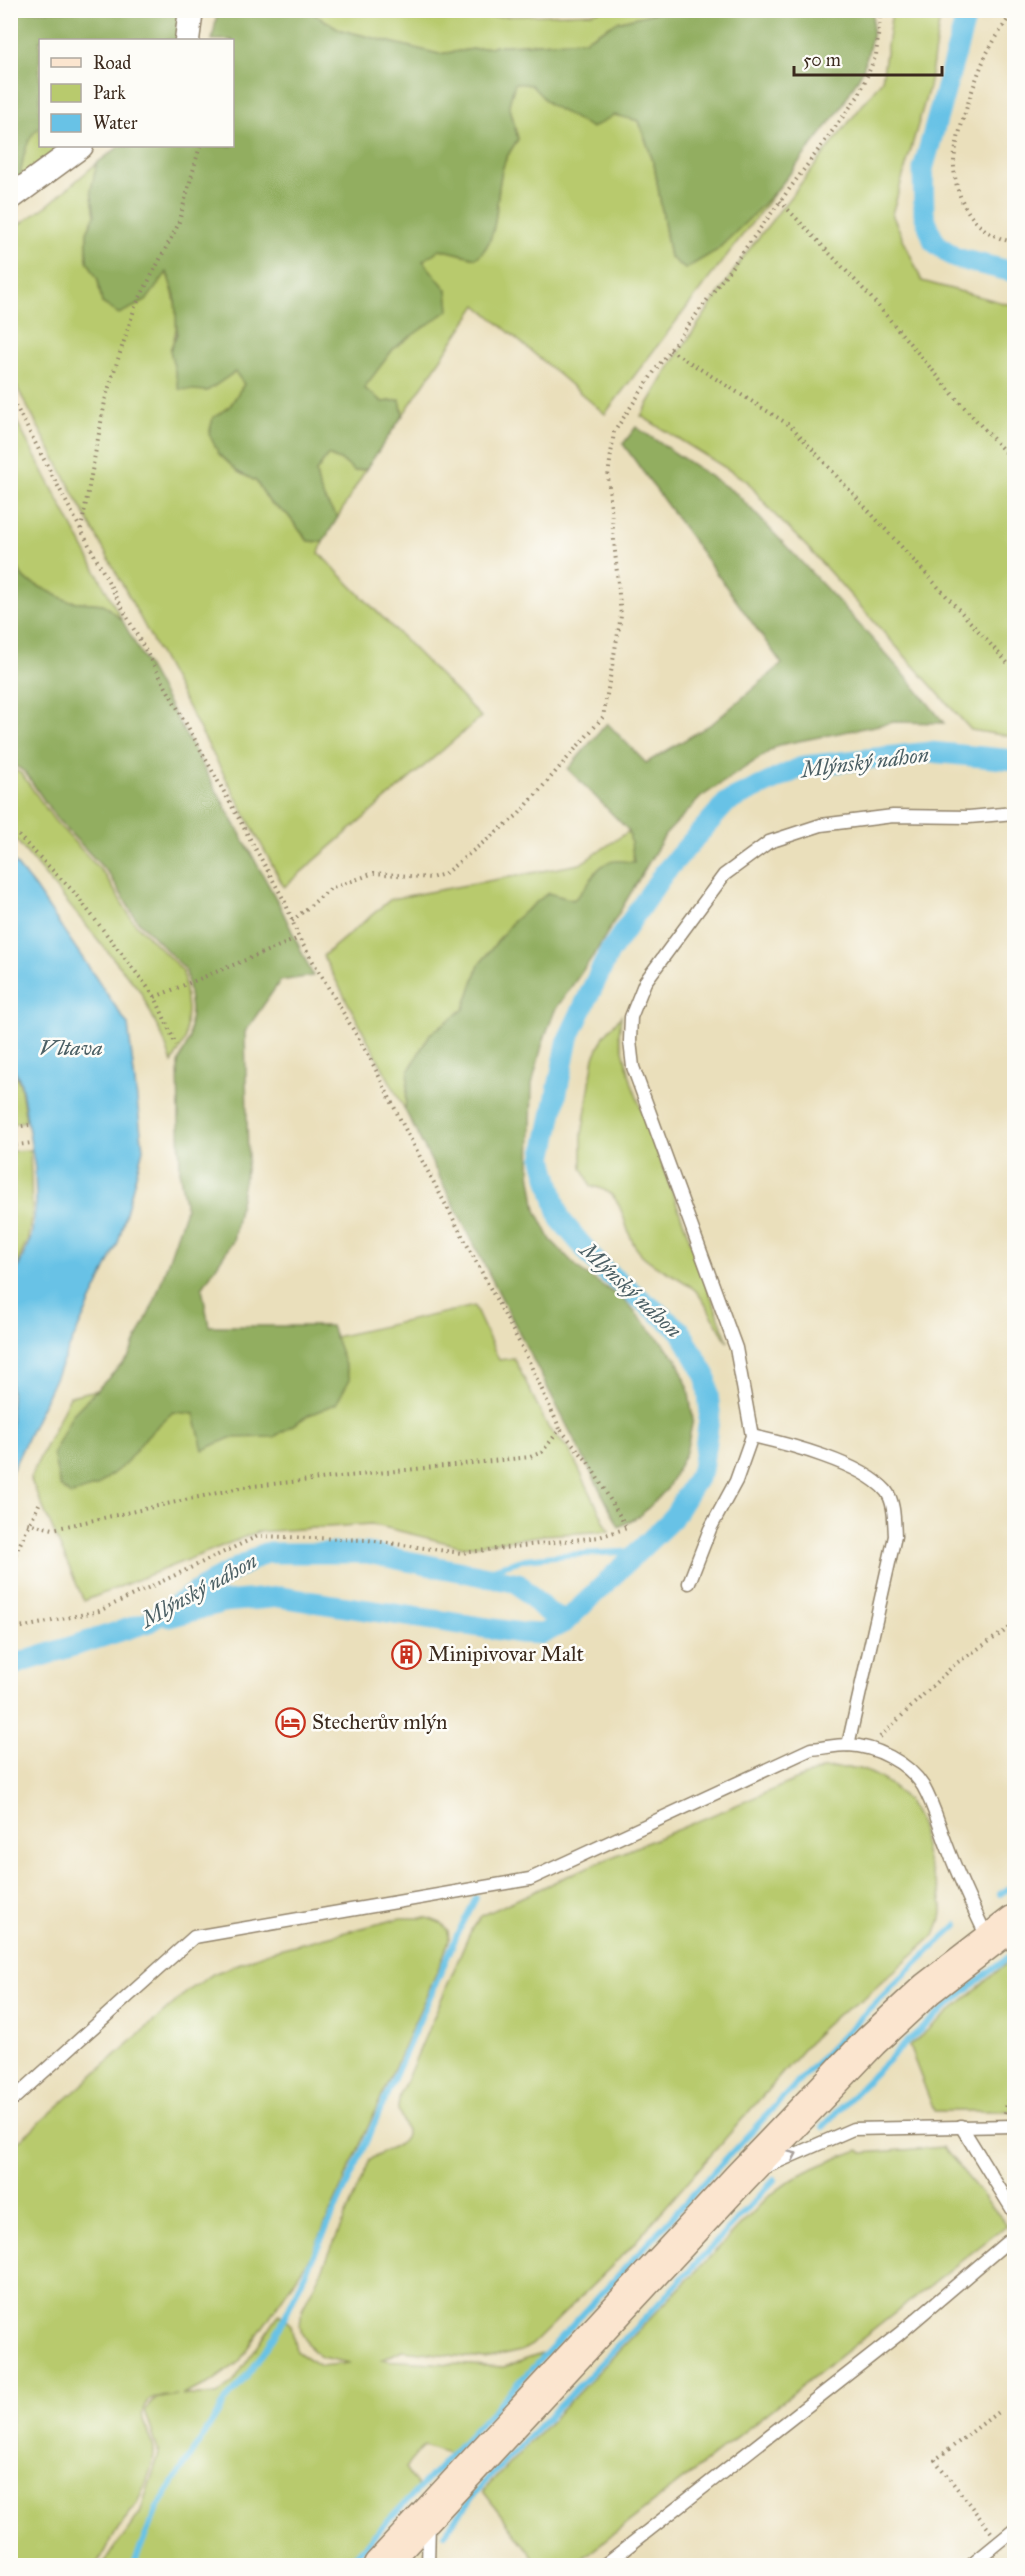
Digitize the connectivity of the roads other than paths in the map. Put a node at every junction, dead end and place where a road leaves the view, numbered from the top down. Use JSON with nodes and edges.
{"nodes":[{"id":1,"x":191,"y":10,"type":"edge"},
{"id":2,"x":187,"y":39,"type":"edge"},
{"id":3,"x":80,"y":147,"type":"edge"},
{"id":4,"x":10,"y":198,"type":"edge"},
{"id":5,"x":1014,"y":813,"type":"edge"},
{"id":6,"x":752,"y":1436,"type":"junction"},
{"id":7,"x":689,"y":1583,"type":"dead end"},
{"id":8,"x":848,"y":1745,"type":"junction"},
{"id":9,"x":1001,"y":1931,"type":"edge"},
{"id":10,"x":10,"y":2102,"type":"edge"},
{"id":11,"x":961,"y":2126,"type":"junction"},
{"id":12,"x":1009,"y":2126,"type":"edge"},
{"id":13,"x":740,"y":2178,"type":"junction"},
{"id":14,"x":1014,"y":2212,"type":"edge"},
{"id":15,"x":1014,"y":2236,"type":"edge"},
{"id":16,"x":429,"y":2512,"type":"junction"},
{"id":17,"x":1014,"y":2530,"type":"edge"},
{"id":18,"x":380,"y":2565,"type":"edge"},
{"id":19,"x":428,"y":2565,"type":"edge"},
{"id":20,"x":603,"y":2565,"type":"edge"},
{"id":21,"x":970,"y":2565,"type":"edge"}],
"edges":[{"from":1,"to":2,"type":"street"},
{"from":3,"to":4,"type":"street"},
{"from":5,"to":6,"type":"lane"},
{"from":6,"to":7,"type":"lane"},
{"from":6,"to":8,"type":"lane"},
{"from":8,"to":9,"type":"lane"},
{"from":8,"to":10,"type":"lane"},
{"from":9,"to":13,"type":"main road"},
{"from":11,"to":12,"type":"lane"},
{"from":13,"to":11,"type":"lane","one_way":true},
{"from":11,"to":14,"type":"lane"},
{"from":13,"to":16,"type":"main road"},
{"from":15,"to":20,"type":"lane"},
{"from":16,"to":18,"type":"main road"},
{"from":16,"to":19,"type":"lane"},
{"from":17,"to":21,"type":"lane"}]}
